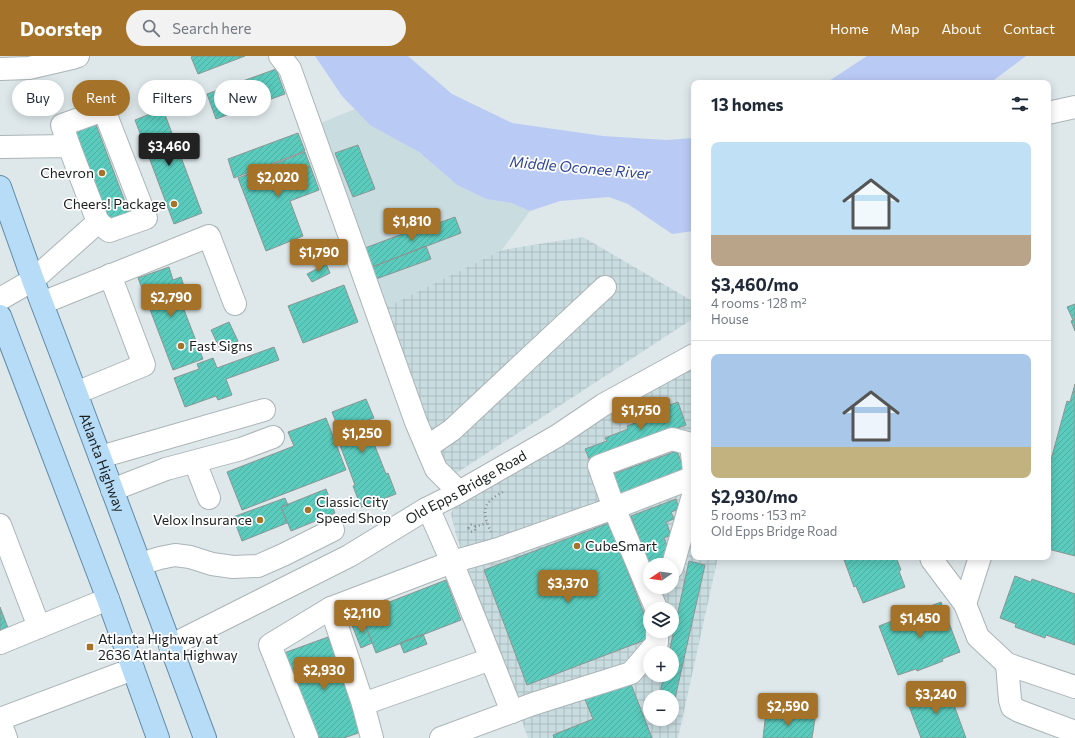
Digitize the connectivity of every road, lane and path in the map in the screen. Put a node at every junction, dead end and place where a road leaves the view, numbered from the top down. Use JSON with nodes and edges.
{"nodes":[{"id":1,"x":1,"y":56,"type":"edge"},
{"id":2,"x":78,"y":56,"type":"edge"},
{"id":3,"x":280,"y":56,"type":"edge"},
{"id":4,"x":0,"y":67,"type":"edge"},
{"id":5,"x":1075,"y":107,"type":"edge"},
{"id":6,"x":1051,"y":112,"type":"edge"},
{"id":7,"x":69,"y":146,"type":"junction"},
{"id":8,"x":0,"y":147,"type":"edge"},
{"id":9,"x":0,"y":187,"type":"edge"},
{"id":10,"x":98,"y":222,"type":"junction"},
{"id":11,"x":110,"y":275,"type":"junction"},
{"id":12,"x":33,"y":280,"type":"junction"},
{"id":13,"x":605,"y":287,"type":"dead end"},
{"id":14,"x":0,"y":299,"type":"edge"},
{"id":15,"x":42,"y":303,"type":"junction"},
{"id":16,"x":235,"y":304,"type":"dead end"},
{"id":17,"x":0,"y":316,"type":"edge"},
{"id":18,"x":691,"y":357,"type":"edge"},
{"id":19,"x":76,"y":393,"type":"junction"},
{"id":20,"x":264,"y":410,"type":"dead end"},
{"id":21,"x":274,"y":436,"type":"dead end"},
{"id":22,"x":427,"y":447,"type":"junction"},
{"id":23,"x":691,"y":451,"type":"edge"},
{"id":24,"x":100,"y":457,"type":"junction"},
{"id":25,"x":195,"y":462,"type":"junction"},
{"id":26,"x":691,"y":478,"type":"edge"},
{"id":27,"x":506,"y":489,"type":"dead end"},
{"id":28,"x":112,"y":490,"type":"junction"},
{"id":29,"x":459,"y":492,"type":"junction"},
{"id":30,"x":209,"y":498,"type":"dead end"},
{"id":31,"x":691,"y":502,"type":"edge"},
{"id":32,"x":614,"y":508,"type":"junction"},
{"id":33,"x":426,"y":509,"type":"junction"},
{"id":34,"x":487,"y":523,"type":"junction"},
{"id":35,"x":0,"y":525,"type":"edge"},
{"id":36,"x":475,"y":527,"type":"dead end"},
{"id":37,"x":333,"y":530,"type":"dead end"},
{"id":38,"x":493,"y":535,"type":"dead end"},
{"id":39,"x":675,"y":558,"type":"edge"},
{"id":40,"x":932,"y":560,"type":"edge"},
{"id":41,"x":979,"y":560,"type":"edge"},
{"id":42,"x":265,"y":562,"type":"junction"},
{"id":43,"x":452,"y":562,"type":"junction"},
{"id":44,"x":140,"y":564,"type":"junction"},
{"id":45,"x":279,"y":591,"type":"junction"},
{"id":46,"x":108,"y":599,"type":"junction"},
{"id":47,"x":653,"y":602,"type":"edge"},
{"id":48,"x":965,"y":604,"type":"junction"},
{"id":49,"x":331,"y":608,"type":"junction"},
{"id":50,"x":39,"y":627,"type":"junction"},
{"id":51,"x":658,"y":638,"type":"edge"},
{"id":52,"x":0,"y":643,"type":"edge"},
{"id":53,"x":170,"y":646,"type":"junction"},
{"id":54,"x":491,"y":659,"type":"junction"},
{"id":55,"x":1007,"y":664,"type":"junction"},
{"id":56,"x":133,"y":669,"type":"junction"},
{"id":57,"x":1075,"y":686,"type":"edge"},
{"id":58,"x":363,"y":704,"type":"junction"},
{"id":59,"x":512,"y":712,"type":"junction"},
{"id":60,"x":0,"y":719,"type":"edge"},
{"id":61,"x":0,"y":722,"type":"edge"},
{"id":62,"x":1075,"y":732,"type":"edge"},
{"id":63,"x":6,"y":738,"type":"edge"},
{"id":64,"x":158,"y":738,"type":"edge"},
{"id":65,"x":204,"y":738,"type":"edge"},
{"id":66,"x":307,"y":738,"type":"edge"},
{"id":67,"x":372,"y":738,"type":"edge"},
{"id":68,"x":441,"y":738,"type":"edge"}],
"edges":[{"from":1,"to":4,"type":"street"},
{"from":2,"to":4,"type":"street"},
{"from":3,"to":22,"type":"street"},
{"from":5,"to":6,"type":"street"},
{"from":7,"to":8,"type":"street"},
{"from":7,"to":10,"type":"street"},
{"from":7,"to":10,"type":"street"},
{"from":9,"to":12,"type":"main road","name":"Atlanta Highway"},
{"from":10,"to":12,"type":"street"},
{"from":11,"to":15,"type":"street"},
{"from":11,"to":16,"type":"street"},
{"from":11,"to":19,"type":"street"},
{"from":12,"to":14,"type":"street"},
{"from":12,"to":15,"type":"main road","name":"Atlanta Highway"},
{"from":13,"to":22,"type":"street"},
{"from":15,"to":19,"type":"main road","name":"Atlanta Highway"},
{"from":17,"to":46,"type":"main road"},
{"from":18,"to":29,"type":"street","name":"Old Epps Bridge Road"},
{"from":19,"to":24,"type":"main road","name":"Atlanta Highway"},
{"from":20,"to":24,"type":"street"},
{"from":21,"to":25,"type":"street"},
{"from":22,"to":29,"type":"street"},
{"from":23,"to":32,"type":"street"},
{"from":24,"to":28,"type":"main road","name":"Atlanta Highway"},
{"from":25,"to":28,"type":"street"},
{"from":25,"to":30,"type":"street"},
{"from":26,"to":32,"type":"street"},
{"from":27,"to":34,"type":"path"},
{"from":28,"to":44,"type":"main road","name":"Atlanta Highway"},
{"from":29,"to":33,"type":"street","name":"Old Epps Bridge Road"},
{"from":31,"to":39,"type":"street"},
{"from":32,"to":43,"type":"street"},
{"from":32,"to":47,"type":"street"},
{"from":33,"to":43,"type":"street"},
{"from":33,"to":45,"type":"street","name":"Old Epps Bridge Road"},
{"from":34,"to":36,"type":"path"},
{"from":34,"to":38,"type":"path"},
{"from":35,"to":50,"type":"street"},
{"from":37,"to":42,"type":"street"},
{"from":40,"to":48,"type":"street"},
{"from":41,"to":48,"type":"street"},
{"from":42,"to":44,"type":"street"},
{"from":42,"to":45,"type":"street"},
{"from":43,"to":49,"type":"street"},
{"from":43,"to":54,"type":"street"},
{"from":44,"to":53,"type":"main road","name":"Atlanta Highway"},
{"from":45,"to":53,"type":"street","name":"Old Epps Bridge Road"},
{"from":46,"to":50,"type":"street"},
{"from":46,"to":56,"type":"main road"},
{"from":48,"to":55,"type":"street"},
{"from":49,"to":58,"type":"street"},
{"from":49,"to":66,"type":"street"},
{"from":50,"to":52,"type":"street"},
{"from":51,"to":59,"type":"street"},
{"from":53,"to":65,"type":"main road","name":"Atlanta Highway"},
{"from":54,"to":58,"type":"street"},
{"from":54,"to":59,"type":"street"},
{"from":55,"to":57,"type":"street"},
{"from":55,"to":62,"type":"street"},
{"from":56,"to":60,"type":"street"},
{"from":56,"to":64,"type":"main road"},
{"from":58,"to":67,"type":"street"},
{"from":59,"to":68,"type":"street"},
{"from":61,"to":63,"type":"street"}]}
